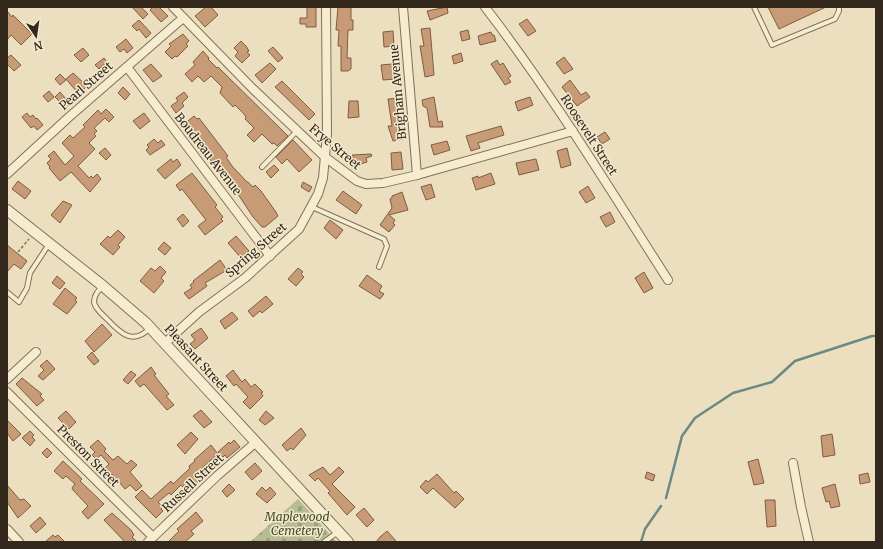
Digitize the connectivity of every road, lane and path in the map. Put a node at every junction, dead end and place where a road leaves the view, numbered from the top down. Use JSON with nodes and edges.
{"nodes":[{"id":1,"x":173,"y":7,"type":"edge"},
{"id":2,"x":326,"y":7,"type":"edge"},
{"id":3,"x":403,"y":7,"type":"edge"},
{"id":4,"x":485,"y":7,"type":"edge"},
{"id":5,"x":754,"y":7,"type":"edge"},
{"id":6,"x":839,"y":7,"type":"edge"},
{"id":7,"x":183,"y":18,"type":"junction"},
{"id":8,"x":127,"y":67,"type":"junction"},
{"id":9,"x":297,"y":130,"type":"junction"},
{"id":10,"x":573,"y":131,"type":"junction"},
{"id":11,"x":325,"y":157,"type":"junction"},
{"id":12,"x":262,"y":167,"type":"dead end"},
{"id":13,"x":7,"y":174,"type":"edge"},
{"id":14,"x":417,"y":175,"type":"junction"},
{"id":15,"x":312,"y":207,"type":"junction"},
{"id":16,"x":7,"y":210,"type":"edge"},
{"id":17,"x":30,"y":238,"type":"dead end"},
{"id":18,"x":49,"y":244,"type":"junction"},
{"id":19,"x":18,"y":252,"type":"dead end"},
{"id":20,"x":270,"y":256,"type":"junction"},
{"id":21,"x":379,"y":267,"type":"dead end"},
{"id":22,"x":668,"y":280,"type":"dead end"},
{"id":23,"x":103,"y":286,"type":"junction"},
{"id":24,"x":7,"y":292,"type":"edge"},
{"id":25,"x":150,"y":328,"type":"junction"},
{"id":26,"x":165,"y":343,"type":"junction"},
{"id":27,"x":36,"y":352,"type":"dead end"},
{"id":28,"x":7,"y":380,"type":"edge"},
{"id":29,"x":7,"y":392,"type":"edge"},
{"id":30,"x":256,"y":442,"type":"junction"},
{"id":31,"x":793,"y":463,"type":"dead end"},
{"id":32,"x":7,"y":529,"type":"edge"},
{"id":33,"x":338,"y":532,"type":"junction"},
{"id":34,"x":150,"y":540,"type":"edge"},
{"id":35,"x":19,"y":542,"type":"edge"},
{"id":36,"x":324,"y":542,"type":"edge"},
{"id":37,"x":348,"y":542,"type":"edge"},
{"id":38,"x":809,"y":542,"type":"edge"}],
"edges":[{"from":1,"to":7,"type":"street","name":"Frye Street"},
{"from":2,"to":11,"type":"street","name":"Spring Street"},
{"from":3,"to":14,"type":"street","name":"Brigham Avenue"},
{"from":4,"to":10,"type":"street","name":"Roosevelt Street"},
{"from":5,"to":6,"type":"lane"},
{"from":7,"to":8,"type":"street","name":"Pearl Street"},
{"from":7,"to":9,"type":"street","name":"Frye Street"},
{"from":8,"to":13,"type":"street","name":"Pearl Street"},
{"from":8,"to":20,"type":"street","name":"Boudreau Avenue"},
{"from":9,"to":11,"type":"street","name":"Frye Street"},
{"from":9,"to":12,"type":"lane"},
{"from":10,"to":14,"type":"street","name":"Frye Street"},
{"from":10,"to":22,"type":"street","name":"Roosevelt Street"},
{"from":11,"to":14,"type":"street","name":"Frye Street"},
{"from":11,"to":15,"type":"street","name":"Spring Street"},
{"from":15,"to":20,"type":"street","name":"Spring Street"},
{"from":15,"to":21,"type":"lane"},
{"from":16,"to":18,"type":"street","name":"Pleasant Street"},
{"from":17,"to":19,"type":"path"},
{"from":18,"to":23,"type":"street","name":"Pleasant Street"},
{"from":18,"to":24,"type":"lane"},
{"from":20,"to":26,"type":"street","name":"Spring Street"},
{"from":23,"to":25,"type":"street","name":"Pleasant Street"},
{"from":23,"to":25,"type":"lane"},
{"from":25,"to":26,"type":"street","name":"Pleasant Street"},
{"from":26,"to":30,"type":"street","name":"Pleasant Street"},
{"from":27,"to":28,"type":"street"},
{"from":29,"to":34,"type":"street","name":"Preston Street"},
{"from":30,"to":33,"type":"street","name":"Pleasant Street"},
{"from":30,"to":34,"type":"street","name":"Russell Street"},
{"from":31,"to":38,"type":"street"},
{"from":32,"to":35,"type":"street"},
{"from":33,"to":36,"type":"lane"},
{"from":33,"to":37,"type":"street","name":"Pleasant Street"}]}
